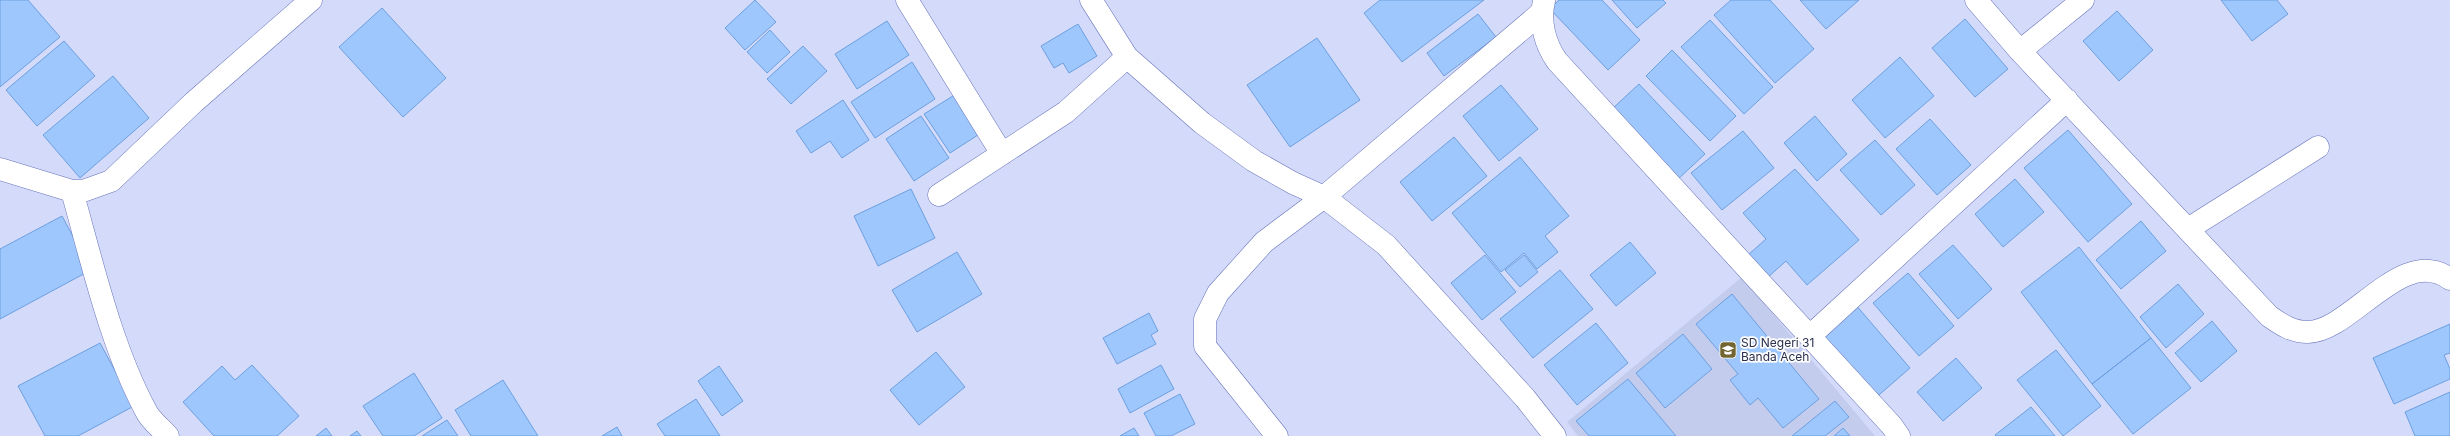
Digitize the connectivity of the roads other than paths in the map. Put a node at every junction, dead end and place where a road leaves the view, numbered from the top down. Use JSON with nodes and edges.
{"nodes":[{"id":1,"x":311,"y":0,"type":"edge"},
{"id":2,"x":907,"y":0,"type":"edge"},
{"id":3,"x":1091,"y":0,"type":"edge"},
{"id":4,"x":1976,"y":0,"type":"edge"},
{"id":5,"x":2083,"y":0,"type":"edge"},
{"id":6,"x":1543,"y":6,"type":"edge"},
{"id":7,"x":2020,"y":51,"type":"junction"},
{"id":8,"x":1127,"y":57,"type":"junction"},
{"id":9,"x":2067,"y":100,"type":"junction"},
{"id":10,"x":2318,"y":146,"type":"dead end"},
{"id":11,"x":1002,"y":154,"type":"junction"},
{"id":12,"x":0,"y":169,"type":"edge"},
{"id":13,"x":72,"y":191,"type":"junction"},
{"id":14,"x":939,"y":195,"type":"dead end"},
{"id":15,"x":1324,"y":197,"type":"junction"},
{"id":16,"x":2188,"y":229,"type":"junction"},
{"id":17,"x":2450,"y":279,"type":"edge"},
{"id":18,"x":1810,"y":336,"type":"junction"},
{"id":19,"x":168,"y":436,"type":"edge"},
{"id":20,"x":1277,"y":436,"type":"edge"},
{"id":21,"x":1555,"y":436,"type":"edge"},
{"id":22,"x":1898,"y":436,"type":"edge"}],
"edges":[{"from":1,"to":13,"type":"street"},
{"from":2,"to":11,"type":"street"},
{"from":3,"to":8,"type":"street"},
{"from":4,"to":7,"type":"street"},
{"from":5,"to":7,"type":"street"},
{"from":6,"to":15,"type":"street"},
{"from":6,"to":18,"type":"street"},
{"from":7,"to":9,"type":"street"},
{"from":8,"to":11,"type":"street"},
{"from":8,"to":15,"type":"street"},
{"from":9,"to":16,"type":"street"},
{"from":9,"to":18,"type":"street"},
{"from":10,"to":16,"type":"street"},
{"from":11,"to":14,"type":"street"},
{"from":12,"to":13,"type":"street"},
{"from":13,"to":19,"type":"street"},
{"from":15,"to":20,"type":"street"},
{"from":15,"to":21,"type":"street"},
{"from":16,"to":17,"type":"street"},
{"from":18,"to":22,"type":"street"}]}
